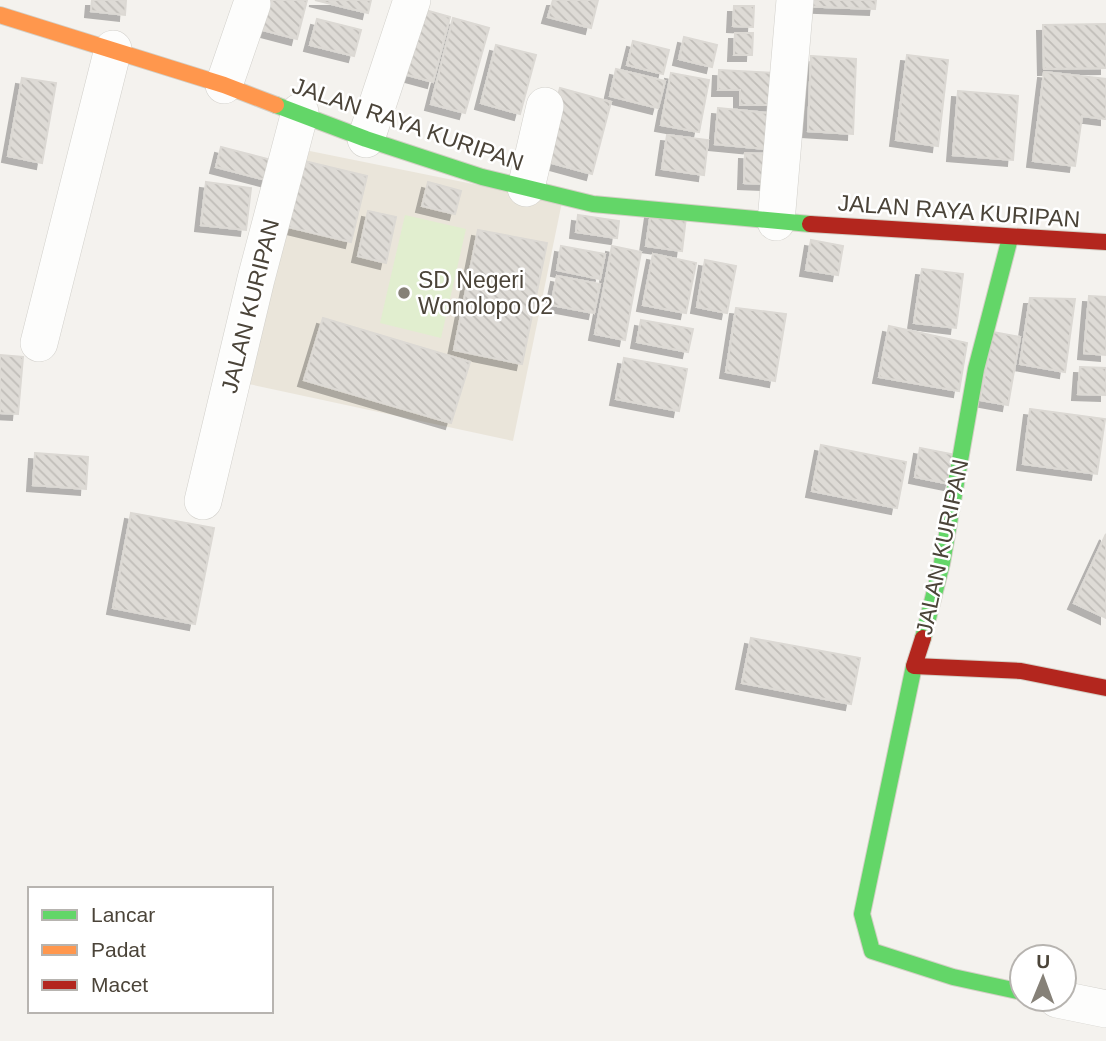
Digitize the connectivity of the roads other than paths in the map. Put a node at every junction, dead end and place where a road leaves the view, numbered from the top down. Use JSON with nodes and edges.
{"nodes":[{"id":1,"x":412,"y":0,"type":"edge"},
{"id":2,"x":795,"y":0,"type":"edge"},
{"id":3,"x":251,"y":4,"type":"dead end"},
{"id":4,"x":0,"y":15,"type":"edge"},
{"id":5,"x":113,"y":49,"type":"junction"},
{"id":6,"x":225,"y":85,"type":"junction"},
{"id":7,"x":545,"y":106,"type":"dead end"},
{"id":8,"x":300,"y":112,"type":"junction"},
{"id":9,"x":366,"y":139,"type":"junction"},
{"id":10,"x":526,"y":188,"type":"junction"},
{"id":11,"x":776,"y":222,"type":"junction"},
{"id":12,"x":1010,"y":238,"type":"junction"},
{"id":13,"x":1106,"y":243,"type":"edge"},
{"id":14,"x":39,"y":343,"type":"dead end"},
{"id":15,"x":203,"y":501,"type":"dead end"},
{"id":16,"x":914,"y":666,"type":"junction"},
{"id":17,"x":1106,"y":688,"type":"edge"},
{"id":18,"x":1008,"y":989,"type":"edge"},
{"id":19,"x":1078,"y":1003,"type":"edge"},
{"id":20,"x":1106,"y":1009,"type":"edge"}],
"edges":[{"from":1,"to":9,"type":"street"},
{"from":2,"to":11,"type":"street"},
{"from":3,"to":6,"type":"street"},
{"from":4,"to":5,"type":"street","name":"JALAN RAYA KURIPAN"},
{"from":5,"to":6,"type":"street","name":"JALAN RAYA KURIPAN"},
{"from":5,"to":14,"type":"street"},
{"from":6,"to":8,"type":"street","name":"JALAN RAYA KURIPAN"},
{"from":7,"to":10,"type":"street"},
{"from":8,"to":9,"type":"street","name":"JALAN RAYA KURIPAN"},
{"from":8,"to":15,"type":"street","name":"JALAN KURIPAN"},
{"from":9,"to":10,"type":"street","name":"JALAN RAYA KURIPAN"},
{"from":10,"to":11,"type":"street","name":"JALAN RAYA KURIPAN"},
{"from":11,"to":12,"type":"street","name":"JALAN RAYA KURIPAN"},
{"from":12,"to":13,"type":"street","name":"JALAN RAYA KURIPAN"},
{"from":12,"to":16,"type":"street","name":"JALAN KURIPAN"},
{"from":16,"to":17,"type":"street","name":"JALAN KURIPAN"},
{"from":16,"to":18,"type":"street"},
{"from":19,"to":20,"type":"street"}]}
